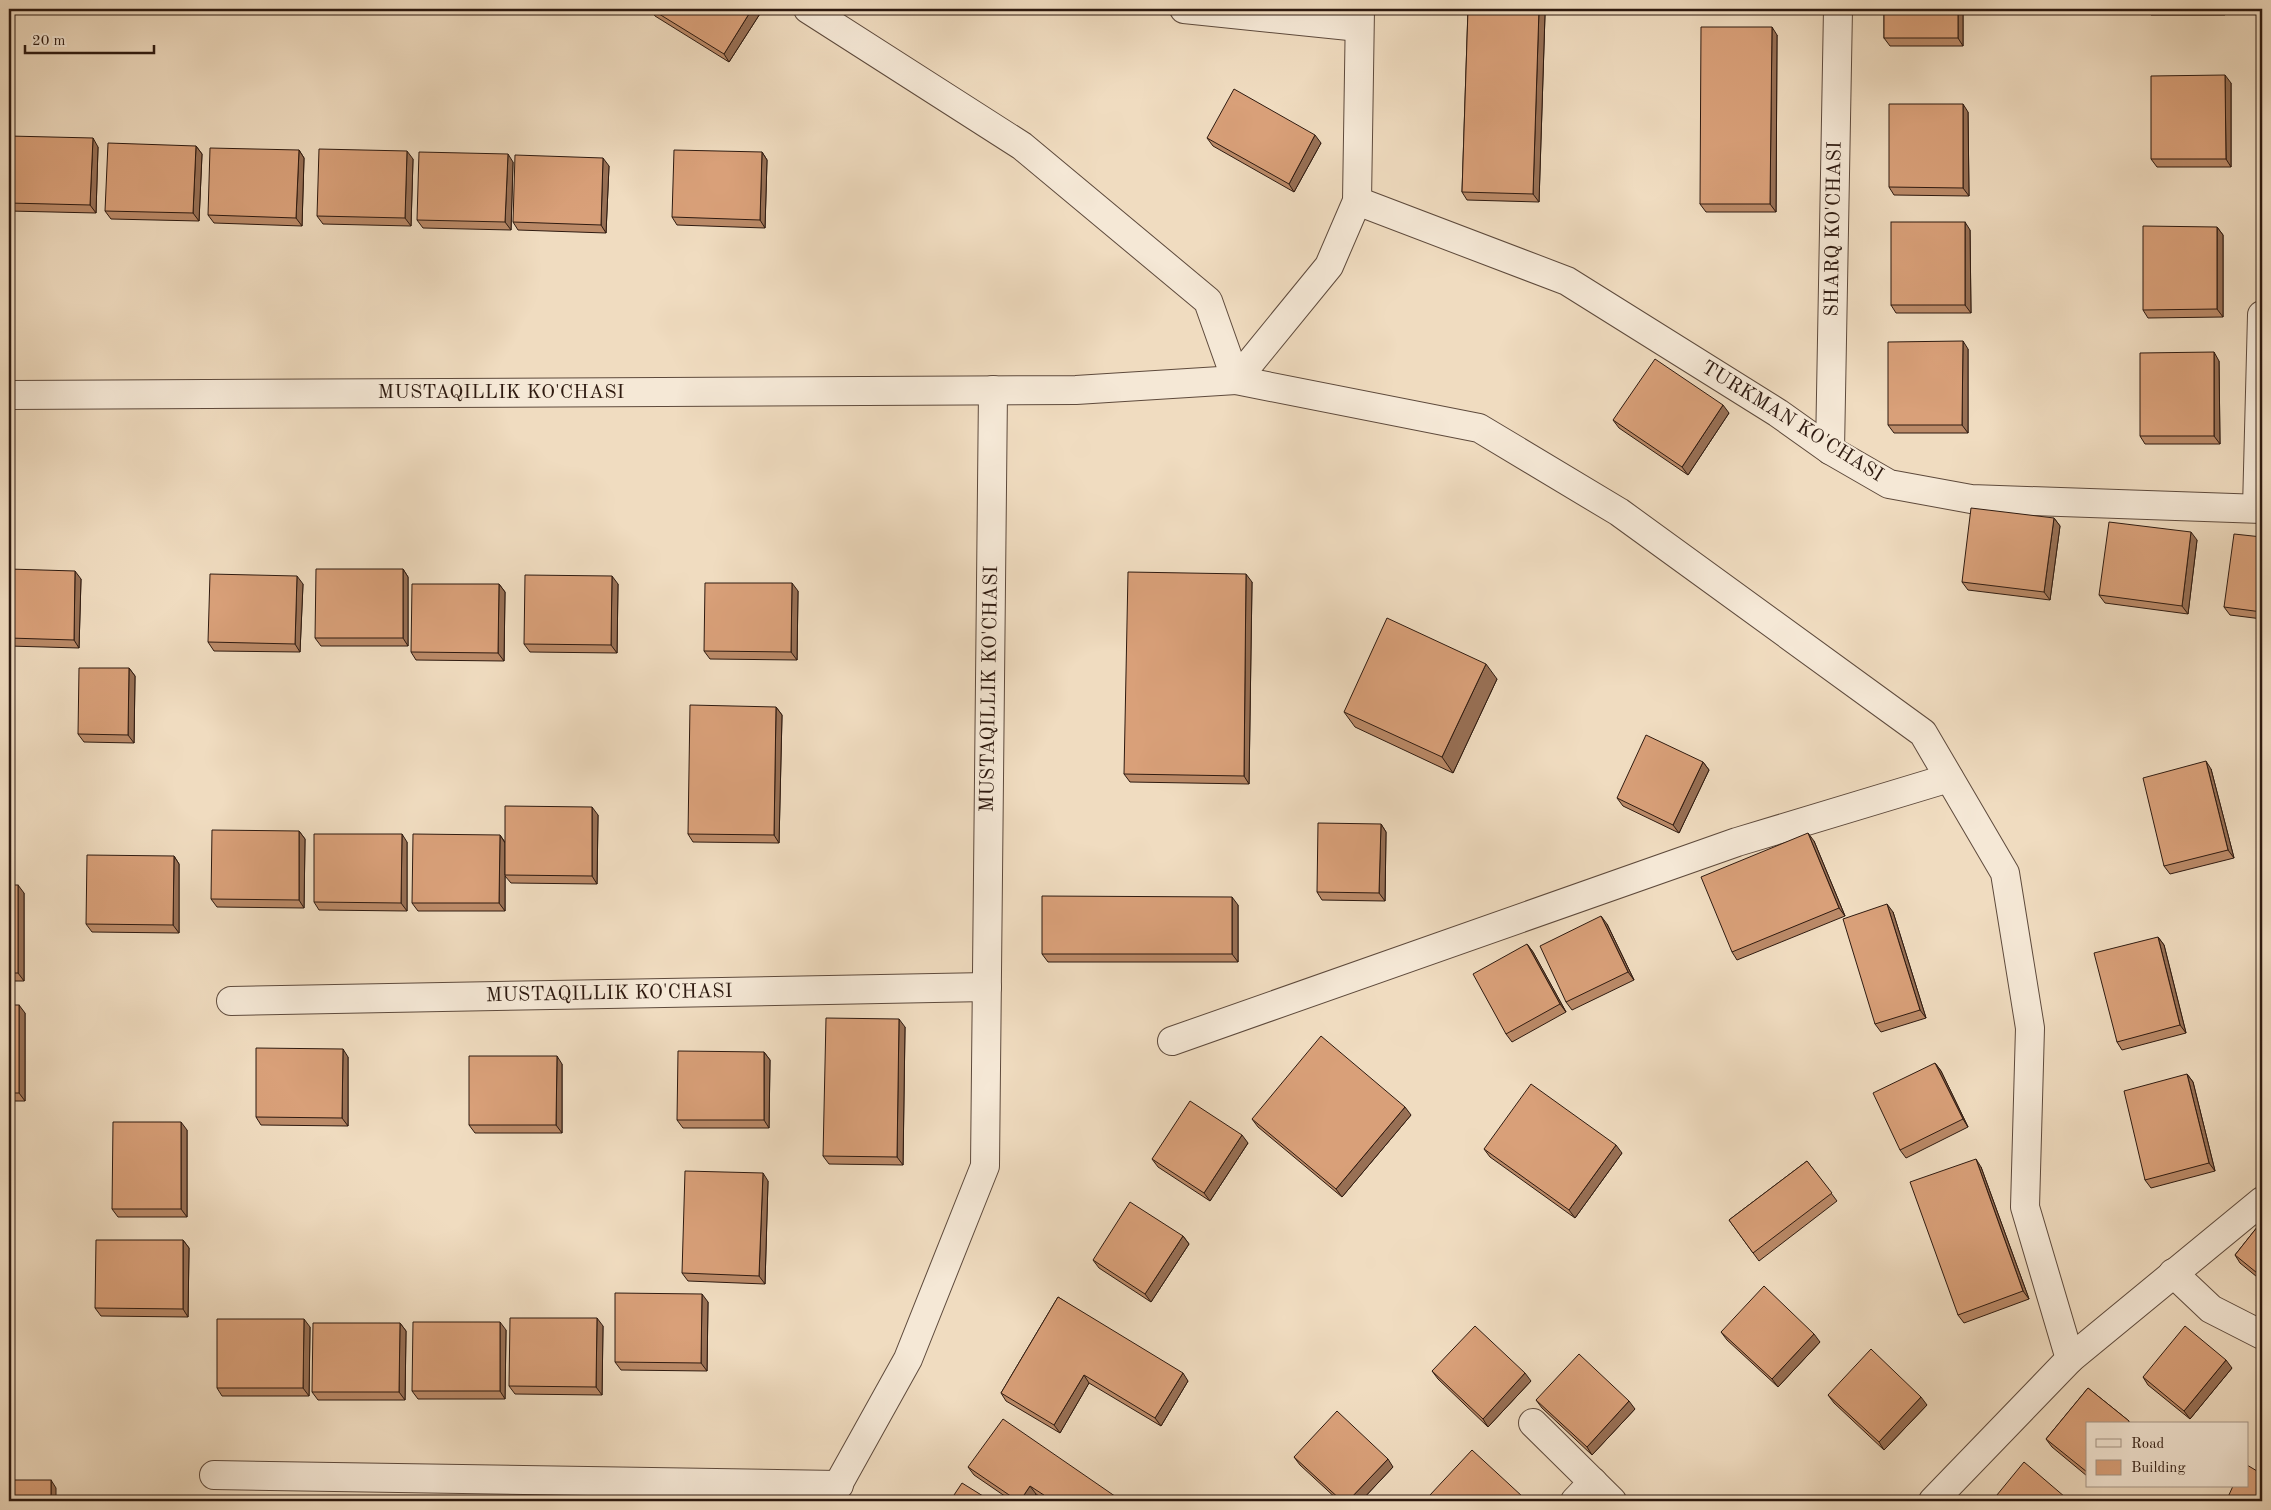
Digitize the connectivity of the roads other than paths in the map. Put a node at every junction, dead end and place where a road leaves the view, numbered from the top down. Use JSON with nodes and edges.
{"nodes":[{"id":1,"x":808,"y":9,"type":"edge"},
{"id":2,"x":1184,"y":9,"type":"edge"},
{"id":3,"x":1838,"y":9,"type":"edge"},
{"id":4,"x":1360,"y":18,"type":"edge"},
{"id":5,"x":1357,"y":201,"type":"junction"},
{"id":6,"x":2262,"y":316,"type":"edge"},
{"id":7,"x":1236,"y":380,"type":"junction"},
{"id":8,"x":993,"y":390,"type":"junction"},
{"id":9,"x":9,"y":395,"type":"edge"},
{"id":10,"x":1830,"y":450,"type":"junction"},
{"id":11,"x":2260,"y":509,"type":"edge"},
{"id":12,"x":1949,"y":778,"type":"junction"},
{"id":13,"x":987,"y":988,"type":"junction"},
{"id":14,"x":231,"y":1001,"type":"dead end"},
{"id":15,"x":1172,"y":1041,"type":"dead end"},
{"id":16,"x":2262,"y":1201,"type":"edge"},
{"id":17,"x":2174,"y":1273,"type":"junction"},
{"id":18,"x":2262,"y":1335,"type":"edge"},
{"id":19,"x":2070,"y":1359,"type":"junction"},
{"id":20,"x":1533,"y":1423,"type":"dead end"},
{"id":21,"x":214,"y":1475,"type":"dead end"},
{"id":22,"x":1584,"y":1492,"type":"edge"},
{"id":23,"x":834,"y":1493,"type":"edge"},
{"id":24,"x":1612,"y":1501,"type":"edge"},
{"id":25,"x":1933,"y":1501,"type":"edge"}],
"edges":[{"from":1,"to":7,"type":"street"},
{"from":2,"to":4,"type":"street"},
{"from":3,"to":10,"type":"street","name":"SHARQ KO'CHASI"},
{"from":4,"to":5,"type":"street"},
{"from":5,"to":7,"type":"street"},
{"from":5,"to":10,"type":"street","name":"TURKMAN KO'CHASI"},
{"from":6,"to":11,"type":"street"},
{"from":7,"to":8,"type":"street","name":"MUSTAQILLIK KO'CHASI"},
{"from":7,"to":12,"type":"street","name":"MUSTAQILLIK KO'CHASI"},
{"from":8,"to":9,"type":"street","name":"MUSTAQILLIK KO'CHASI"},
{"from":8,"to":13,"type":"street","name":"MUSTAQILLIK KO'CHASI"},
{"from":10,"to":11,"type":"street","name":"TURKMAN KO'CHASI"},
{"from":12,"to":15,"type":"street"},
{"from":12,"to":19,"type":"street","name":"MUSTAQILLIK KO'CHASI"},
{"from":13,"to":14,"type":"street","name":"MUSTAQILLIK KO'CHASI"},
{"from":13,"to":23,"type":"street","name":"MUSTAQILLIK KO'CHASI"},
{"from":16,"to":17,"type":"street"},
{"from":17,"to":18,"type":"street"},
{"from":17,"to":19,"type":"street"},
{"from":19,"to":25,"type":"street"},
{"from":20,"to":22,"type":"street"},
{"from":21,"to":23,"type":"street","name":"MUSTAQILLIK KO'CHASI"},
{"from":22,"to":24,"type":"street"}]}
